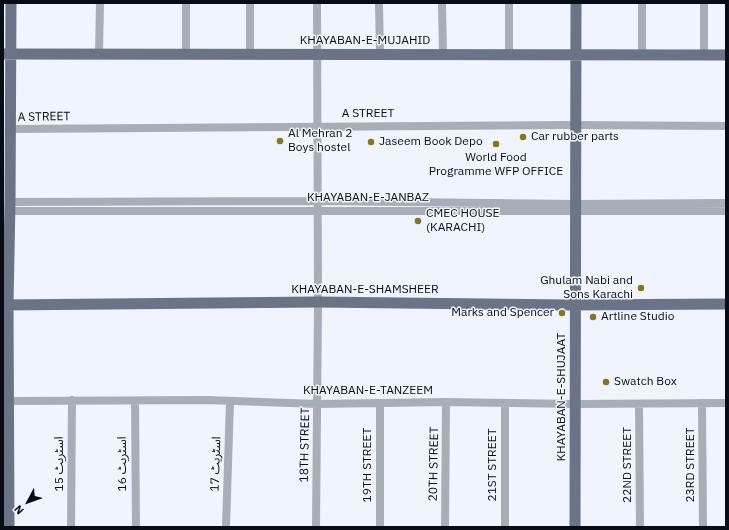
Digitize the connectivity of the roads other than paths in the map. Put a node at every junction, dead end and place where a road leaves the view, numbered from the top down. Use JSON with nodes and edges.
{"nodes":[{"id":1,"x":11,"y":3,"type":"edge"},
{"id":2,"x":100,"y":3,"type":"edge"},
{"id":3,"x":186,"y":3,"type":"edge"},
{"id":4,"x":250,"y":3,"type":"edge"},
{"id":5,"x":316,"y":3,"type":"edge"},
{"id":6,"x":379,"y":3,"type":"edge"},
{"id":7,"x":442,"y":3,"type":"edge"},
{"id":8,"x":509,"y":3,"type":"edge"},
{"id":9,"x":570,"y":3,"type":"edge"},
{"id":10,"x":576,"y":3,"type":"edge"},
{"id":11,"x":642,"y":3,"type":"edge"},
{"id":12,"x":704,"y":3,"type":"edge"},
{"id":13,"x":7,"y":54,"type":"edge"},
{"id":14,"x":99,"y":54,"type":"junction"},
{"id":15,"x":186,"y":54,"type":"junction"},
{"id":16,"x":250,"y":54,"type":"junction"},
{"id":17,"x":317,"y":54,"type":"junction"},
{"id":18,"x":380,"y":54,"type":"junction"},
{"id":19,"x":443,"y":54,"type":"junction"},
{"id":20,"x":509,"y":54,"type":"junction"},
{"id":21,"x":573,"y":54,"type":"junction"},
{"id":22,"x":642,"y":55,"type":"junction"},
{"id":23,"x":704,"y":55,"type":"junction"},
{"id":24,"x":726,"y":55,"type":"edge"},
{"id":25,"x":572,"y":125,"type":"junction"},
{"id":26,"x":318,"y":126,"type":"junction"},
{"id":27,"x":726,"y":126,"type":"edge"},
{"id":28,"x":10,"y":129,"type":"junction"},
{"id":29,"x":318,"y":201,"type":"junction"},
{"id":30,"x":726,"y":203,"type":"edge"},
{"id":31,"x":10,"y":207,"type":"junction"},
{"id":32,"x":572,"y":207,"type":"junction"},
{"id":33,"x":318,"y":210,"type":"junction"},
{"id":34,"x":726,"y":211,"type":"edge"},
{"id":35,"x":318,"y":302,"type":"junction"},
{"id":36,"x":572,"y":304,"type":"junction"},
{"id":37,"x":726,"y":304,"type":"edge"},
{"id":38,"x":6,"y":305,"type":"edge"},
{"id":39,"x":3,"y":352,"type":"edge"},
{"id":40,"x":72,"y":400,"type":"junction"},
{"id":41,"x":5,"y":401,"type":"edge"},
{"id":42,"x":135,"y":401,"type":"junction"},
{"id":43,"x":230,"y":401,"type":"junction"},
{"id":44,"x":446,"y":402,"type":"junction"},
{"id":45,"x":505,"y":402,"type":"junction"},
{"id":46,"x":380,"y":403,"type":"junction"},
{"id":47,"x":702,"y":403,"type":"junction"},
{"id":48,"x":726,"y":403,"type":"edge"},
{"id":49,"x":317,"y":404,"type":"junction"},
{"id":50,"x":572,"y":404,"type":"junction"},
{"id":51,"x":639,"y":404,"type":"junction"},
{"id":52,"x":3,"y":455,"type":"edge"},
{"id":53,"x":3,"y":527,"type":"edge"},
{"id":54,"x":9,"y":527,"type":"edge"},
{"id":55,"x":71,"y":527,"type":"edge"},
{"id":56,"x":136,"y":527,"type":"edge"},
{"id":57,"x":226,"y":527,"type":"edge"},
{"id":58,"x":316,"y":527,"type":"edge"},
{"id":59,"x":380,"y":527,"type":"edge"},
{"id":60,"x":445,"y":527,"type":"edge"},
{"id":61,"x":505,"y":527,"type":"edge"},
{"id":62,"x":569,"y":527,"type":"edge"},
{"id":63,"x":575,"y":527,"type":"edge"},
{"id":64,"x":640,"y":527,"type":"edge"},
{"id":65,"x":703,"y":527,"type":"edge"}],
"edges":[{"from":1,"to":13,"type":"main road"},
{"from":2,"to":14,"type":"street"},
{"from":3,"to":15,"type":"street"},
{"from":4,"to":16,"type":"street"},
{"from":5,"to":17,"type":"street","name":"18TH STREET"},
{"from":6,"to":18,"type":"street"},
{"from":7,"to":19,"type":"street"},
{"from":8,"to":20,"type":"street"},
{"from":9,"to":21,"type":"main road","name":"KHAYABAN-E-SHUJAAT"},
{"from":10,"to":21,"type":"main road","name":"KHAYABAN-E-SHUJAAT"},
{"from":11,"to":22,"type":"street"},
{"from":12,"to":23,"type":"street"},
{"from":13,"to":14,"type":"main road","name":"KHAYABAN-E-MUJAHID"},
{"from":13,"to":28,"type":"main road"},
{"from":14,"to":15,"type":"main road","name":"KHAYABAN-E-MUJAHID"},
{"from":15,"to":16,"type":"main road","name":"KHAYABAN-E-MUJAHID"},
{"from":16,"to":17,"type":"main road","name":"KHAYABAN-E-MUJAHID"},
{"from":17,"to":18,"type":"main road","name":"KHAYABAN-E-MUJAHID"},
{"from":17,"to":26,"type":"street","name":"18TH STREET"},
{"from":18,"to":19,"type":"main road","name":"KHAYABAN-E-MUJAHID"},
{"from":19,"to":20,"type":"main road","name":"KHAYABAN-E-MUJAHID"},
{"from":20,"to":21,"type":"main road","name":"KHAYABAN-E-MUJAHID"},
{"from":21,"to":22,"type":"main road","name":"KHAYABAN-E-MUJAHID"},
{"from":21,"to":25,"type":"main road","name":"KHAYABAN-E-SHUJAAT"},
{"from":22,"to":23,"type":"main road","name":"KHAYABAN-E-MUJAHID"},
{"from":23,"to":24,"type":"main road","name":"KHAYABAN-E-MUJAHID"},
{"from":25,"to":26,"type":"street","name":"A STREET"},
{"from":25,"to":27,"type":"street","name":"A STREET"},
{"from":25,"to":32,"type":"main road","name":"KHAYABAN-E-SHUJAAT"},
{"from":26,"to":28,"type":"street","name":"A STREET"},
{"from":26,"to":29,"type":"street","name":"18TH STREET"},
{"from":28,"to":31,"type":"main road"},
{"from":29,"to":31,"type":"street","name":"KHAYABAN-E-JANBAZ"},
{"from":29,"to":32,"type":"street","name":"KHAYABAN-E-JANBAZ"},
{"from":29,"to":33,"type":"street","name":"18TH STREET"},
{"from":30,"to":32,"type":"street","name":"KHAYABAN-E-JANBAZ"},
{"from":31,"to":33,"type":"street","name":"KHAYABAN-E-JANBAZ"},
{"from":31,"to":38,"type":"main road"},
{"from":32,"to":33,"type":"street","name":"KHAYABAN-E-JANBAZ"},
{"from":32,"to":34,"type":"street","name":"KHAYABAN-E-JANBAZ"},
{"from":32,"to":36,"type":"main road","name":"KHAYABAN-E-SHUJAAT"},
{"from":33,"to":35,"type":"street","name":"18TH STREET"},
{"from":35,"to":36,"type":"main road","name":"KHAYABAN-E-SHAMSHEER"},
{"from":35,"to":38,"type":"main road","name":"KHAYABAN-E-SHAMSHEER"},
{"from":35,"to":49,"type":"street","name":"18TH STREET"},
{"from":36,"to":37,"type":"main road","name":"KHAYABAN-E-SHAMSHEER"},
{"from":36,"to":50,"type":"main road","name":"KHAYABAN-E-SHUJAAT"},
{"from":38,"to":41,"type":"main road"},
{"from":39,"to":41,"type":"main road"},
{"from":40,"to":41,"type":"street","name":"KHAYABAN-E-TANZEEM"},
{"from":40,"to":42,"type":"street","name":"KHAYABAN-E-TANZEEM"},
{"from":40,"to":55,"type":"street","name":"اسٹریٹ 15"},
{"from":41,"to":52,"type":"main road"},
{"from":41,"to":54,"type":"main road"},
{"from":42,"to":43,"type":"street","name":"KHAYABAN-E-TANZEEM"},
{"from":42,"to":56,"type":"street","name":"اسٹریٹ 16"},
{"from":43,"to":49,"type":"street","name":"KHAYABAN-E-TANZEEM"},
{"from":43,"to":57,"type":"street","name":"اسٹریٹ 17"},
{"from":44,"to":45,"type":"street","name":"KHAYABAN-E-TANZEEM"},
{"from":44,"to":46,"type":"street","name":"KHAYABAN-E-TANZEEM"},
{"from":44,"to":60,"type":"street","name":"20TH STREET"},
{"from":45,"to":50,"type":"street","name":"KHAYABAN-E-TANZEEM"},
{"from":45,"to":61,"type":"street","name":"21ST STREET"},
{"from":46,"to":49,"type":"street","name":"KHAYABAN-E-TANZEEM"},
{"from":46,"to":59,"type":"street","name":"19TH STREET"},
{"from":47,"to":48,"type":"street","name":"KHAYABAN-E-TANZEEM"},
{"from":47,"to":51,"type":"street","name":"KHAYABAN-E-TANZEEM"},
{"from":47,"to":65,"type":"street","name":"23RD STREET"},
{"from":49,"to":58,"type":"street","name":"18TH STREET"},
{"from":50,"to":51,"type":"street","name":"KHAYABAN-E-TANZEEM"},
{"from":50,"to":62,"type":"main road","name":"KHAYABAN-E-SHUJAAT"},
{"from":50,"to":63,"type":"main road","name":"KHAYABAN-E-SHUJAAT"},
{"from":51,"to":64,"type":"street","name":"22ND STREET"},
{"from":52,"to":53,"type":"main road"}]}
